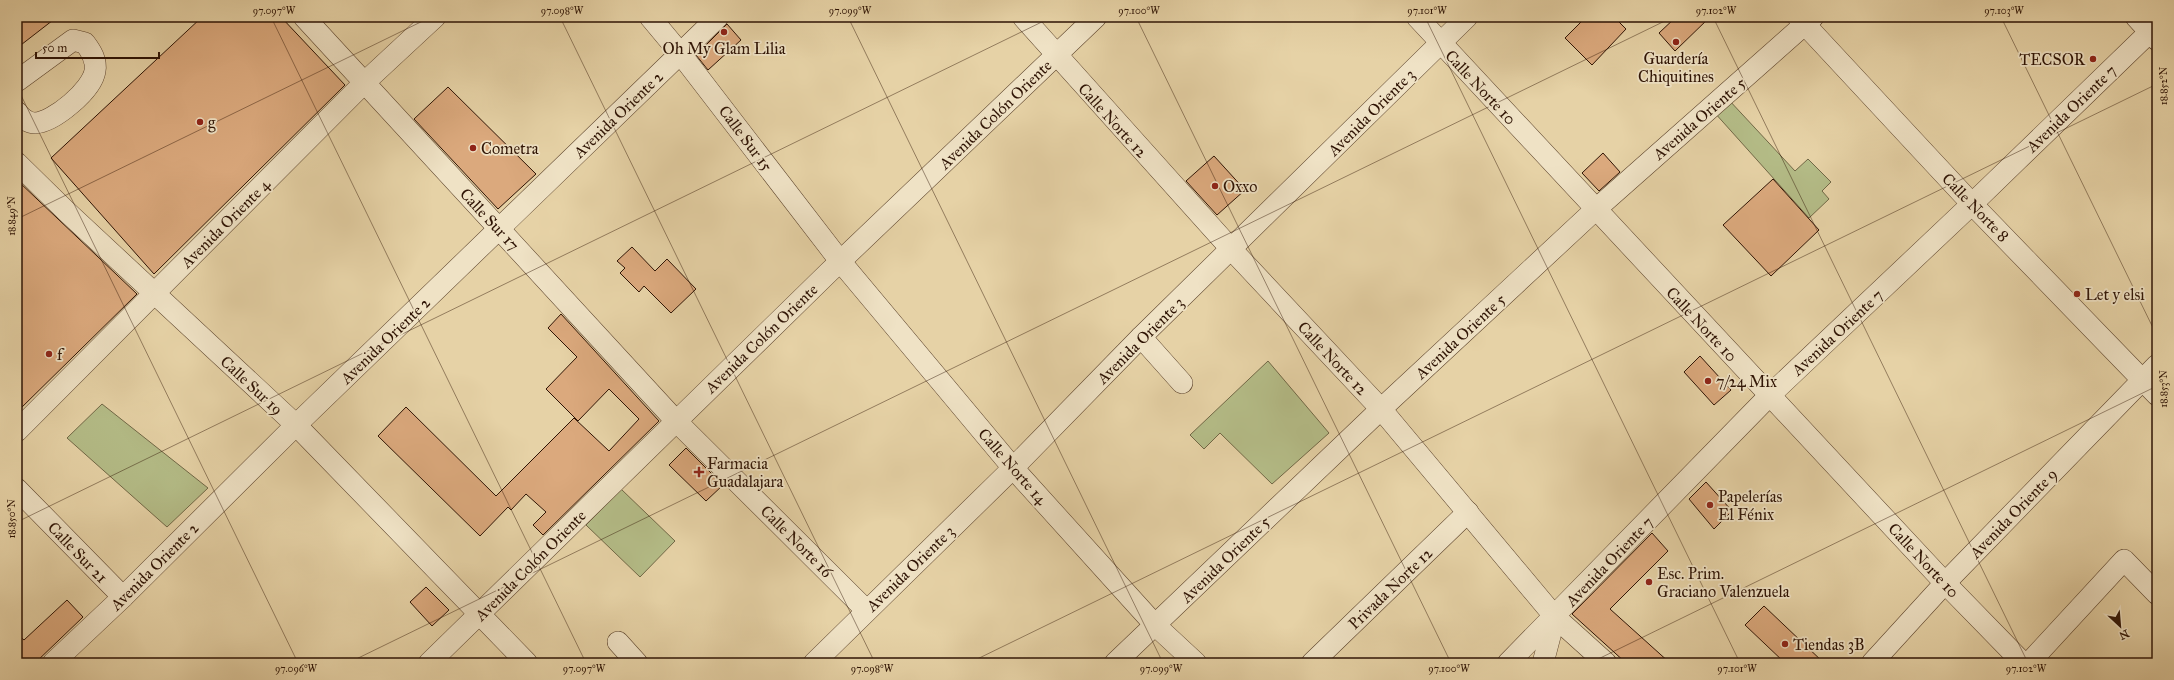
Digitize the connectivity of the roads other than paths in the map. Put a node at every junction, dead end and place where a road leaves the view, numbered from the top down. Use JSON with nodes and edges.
{"nodes":[{"id":1,"x":304,"y":17,"type":"edge"},
{"id":2,"x":435,"y":17,"type":"edge"},
{"id":3,"x":650,"y":17,"type":"edge"},
{"id":4,"x":718,"y":17,"type":"edge"},
{"id":5,"x":1022,"y":17,"type":"edge"},
{"id":6,"x":1096,"y":17,"type":"edge"},
{"id":7,"x":1416,"y":17,"type":"edge"},
{"id":8,"x":1467,"y":17,"type":"edge"},
{"id":9,"x":1805,"y":19,"type":"edge"},
{"id":10,"x":2150,"y":28,"type":"edge"},
{"id":11,"x":1441,"y":43,"type":"junction"},
{"id":12,"x":680,"y":53,"type":"junction"},
{"id":13,"x":1056,"y":56,"type":"junction"},
{"id":14,"x":17,"y":81,"type":"edge"},
{"id":15,"x":365,"y":82,"type":"junction"},
{"id":16,"x":17,"y":112,"type":"edge"},
{"id":17,"x":17,"y":162,"type":"edge"},
{"id":18,"x":1972,"y":204,"type":"junction"},
{"id":19,"x":1595,"y":210,"type":"junction"},
{"id":20,"x":499,"y":229,"type":"junction"},
{"id":21,"x":1232,"y":250,"type":"junction"},
{"id":22,"x":840,"y":261,"type":"junction"},
{"id":23,"x":155,"y":294,"type":"junction"},
{"id":24,"x":1141,"y":337,"type":"junction"},
{"id":25,"x":2157,"y":365,"type":"edge"},
{"id":26,"x":2142,"y":380,"type":"junction"},
{"id":27,"x":1182,"y":383,"type":"dead end"},
{"id":28,"x":1770,"y":395,"type":"junction"},
{"id":29,"x":2157,"y":395,"type":"edge"},
{"id":30,"x":1381,"y":409,"type":"junction"},
{"id":31,"x":676,"y":421,"type":"junction"},
{"id":32,"x":296,"y":425,"type":"junction"},
{"id":33,"x":17,"y":431,"type":"edge"},
{"id":34,"x":1013,"y":468,"type":"junction"},
{"id":35,"x":17,"y":489,"type":"edge"},
{"id":36,"x":1468,"y":512,"type":"junction"},
{"id":37,"x":1945,"y":583,"type":"junction"},
{"id":38,"x":2157,"y":594,"type":"edge"},
{"id":39,"x":123,"y":597,"type":"junction"},
{"id":40,"x":866,"y":610,"type":"junction"},
{"id":41,"x":480,"y":615,"type":"junction"},
{"id":42,"x":1555,"y":617,"type":"junction"},
{"id":43,"x":1155,"y":625,"type":"junction"},
{"id":44,"x":618,"y":642,"type":"dead end"},
{"id":45,"x":53,"y":663,"type":"edge"},
{"id":46,"x":429,"y":663,"type":"edge"},
{"id":47,"x":527,"y":663,"type":"edge"},
{"id":48,"x":637,"y":663,"type":"edge"},
{"id":49,"x":814,"y":663,"type":"edge"},
{"id":50,"x":1115,"y":663,"type":"edge"},
{"id":51,"x":1196,"y":663,"type":"edge"},
{"id":52,"x":1312,"y":663,"type":"edge"},
{"id":53,"x":1508,"y":663,"type":"edge"},
{"id":54,"x":1543,"y":663,"type":"edge"},
{"id":55,"x":1606,"y":663,"type":"edge"},
{"id":56,"x":1872,"y":663,"type":"edge"},
{"id":57,"x":2023,"y":663,"type":"edge"},
{"id":58,"x":2029,"y":663,"type":"edge"}],
"edges":[{"from":1,"to":15,"type":"street","name":"Calle Sur 17"},
{"from":2,"to":15,"type":"street","name":"Avenida Oriente 4"},
{"from":3,"to":12,"type":"street","name":"Calle Sur 15"},
{"from":4,"to":12,"type":"street","name":"Avenida Oriente 2"},
{"from":5,"to":13,"type":"street","name":"Calle Norte 12"},
{"from":6,"to":13,"type":"street","name":"Avenida Colón Oriente"},
{"from":7,"to":11,"type":"street","name":"Calle Norte 10"},
{"from":8,"to":11,"type":"street","name":"Avenida Oriente 3"},
{"from":9,"to":18,"type":"street","name":"Calle Norte 8"},
{"from":9,"to":19,"type":"street","name":"Avenida Oriente 5"},
{"from":10,"to":18,"type":"street","name":"Avenida Oriente 7"},
{"from":11,"to":19,"type":"street","name":"Calle Norte 10"},
{"from":11,"to":21,"type":"street","name":"Avenida Oriente 3"},
{"from":12,"to":20,"type":"street","name":"Avenida Oriente 2"},
{"from":12,"to":22,"type":"street","name":"Calle Sur 15"},
{"from":13,"to":21,"type":"street","name":"Calle Norte 12"},
{"from":13,"to":22,"type":"street","name":"Avenida Colón Oriente"},
{"from":14,"to":16,"type":"street"},
{"from":15,"to":20,"type":"street","name":"Calle Sur 17"},
{"from":15,"to":23,"type":"street","name":"Avenida Oriente 4"},
{"from":17,"to":23,"type":"street","name":"Calle Sur 19"},
{"from":18,"to":26,"type":"street","name":"Calle Norte 8"},
{"from":18,"to":28,"type":"street","name":"Avenida Oriente 7"},
{"from":19,"to":28,"type":"street","name":"Calle Norte 10"},
{"from":19,"to":30,"type":"street","name":"Avenida Oriente 5"},
{"from":20,"to":31,"type":"street","name":"Calle Sur 17"},
{"from":20,"to":32,"type":"street","name":"Avenida Oriente 2"},
{"from":21,"to":24,"type":"street","name":"Avenida Oriente 3"},
{"from":21,"to":30,"type":"street","name":"Calle Norte 12"},
{"from":22,"to":31,"type":"street","name":"Avenida Colón Oriente"},
{"from":22,"to":34,"type":"street","name":"Calle Norte 14"},
{"from":23,"to":32,"type":"street","name":"Calle Sur 19"},
{"from":23,"to":33,"type":"street","name":"Avenida Oriente 4"},
{"from":24,"to":27,"type":"street"},
{"from":24,"to":34,"type":"street","name":"Avenida Oriente 3"},
{"from":25,"to":26,"type":"street","name":"Avenida Oriente 9"},
{"from":26,"to":29,"type":"street","name":"Calle Norte 8"},
{"from":26,"to":37,"type":"street","name":"Avenida Oriente 9"},
{"from":28,"to":37,"type":"street","name":"Calle Norte 10"},
{"from":28,"to":42,"type":"street","name":"Avenida Oriente 7"},
{"from":30,"to":36,"type":"street","name":"Calle Norte 12"},
{"from":30,"to":43,"type":"street","name":"Avenida Oriente 5"},
{"from":31,"to":40,"type":"street","name":"Calle Norte 16"},
{"from":31,"to":41,"type":"street","name":"Avenida Colón Oriente"},
{"from":32,"to":39,"type":"street","name":"Avenida Oriente 2"},
{"from":32,"to":41,"type":"street","name":"Calle Sur 19"},
{"from":34,"to":40,"type":"street","name":"Avenida Oriente 3"},
{"from":34,"to":43,"type":"street","name":"Calle Norte 14"},
{"from":35,"to":39,"type":"street","name":"Calle Sur 21"},
{"from":36,"to":42,"type":"street","name":"Calle Norte 12"},
{"from":36,"to":52,"type":"street","name":"Privada Norte 12"},
{"from":37,"to":56,"type":"street","name":"Avenida Oriente 9"},
{"from":37,"to":57,"type":"street","name":"Calle Norte 10"},
{"from":38,"to":58,"type":"street"},
{"from":39,"to":45,"type":"street","name":"Avenida Oriente 2"},
{"from":40,"to":49,"type":"street","name":"Avenida Oriente 3"},
{"from":41,"to":46,"type":"street","name":"Avenida Colón Oriente"},
{"from":41,"to":47,"type":"street","name":"Calle Sur 19"},
{"from":42,"to":53,"type":"street","name":"Avenida Oriente 7"},
{"from":42,"to":54,"type":"street"},
{"from":42,"to":55,"type":"street","name":"Calle Norte 12"},
{"from":43,"to":50,"type":"street","name":"Avenida Oriente 5"},
{"from":43,"to":51,"type":"street","name":"Calle Norte 14"},
{"from":44,"to":48,"type":"street"}]}
